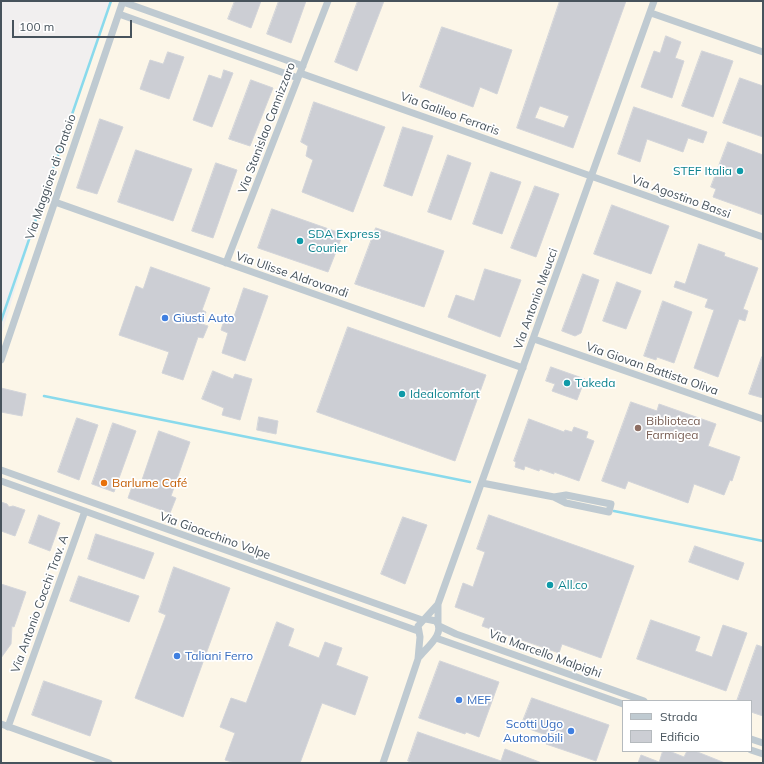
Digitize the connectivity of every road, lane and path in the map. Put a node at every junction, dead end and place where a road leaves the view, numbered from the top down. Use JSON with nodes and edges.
{"nodes":[{"id":1,"x":328,"y":1,"type":"edge"},
{"id":2,"x":654,"y":1,"type":"edge"},
{"id":3,"x":123,"y":2,"type":"edge"},
{"id":4,"x":650,"y":13,"type":"junction"},
{"id":5,"x":119,"y":14,"type":"junction"},
{"id":6,"x":763,"y":52,"type":"edge"},
{"id":7,"x":300,"y":72,"type":"junction"},
{"id":8,"x":592,"y":176,"type":"junction"},
{"id":9,"x":54,"y":202,"type":"junction"},
{"id":10,"x":763,"y":238,"type":"edge"},
{"id":11,"x":226,"y":263,"type":"junction"},
{"id":12,"x":534,"y":339,"type":"junction"},
{"id":13,"x":1,"y":360,"type":"edge"},
{"id":14,"x":523,"y":368,"type":"junction"},
{"id":15,"x":763,"y":419,"type":"edge"},
{"id":16,"x":1,"y":470,"type":"edge"},
{"id":17,"x":1,"y":481,"type":"edge"},
{"id":18,"x":482,"y":483,"type":"junction"},
{"id":19,"x":554,"y":497,"type":"junction"},
{"id":20,"x":85,"y":511,"type":"junction"},
{"id":21,"x":438,"y":604,"type":"junction"},
{"id":22,"x":424,"y":620,"type":"junction"},
{"id":23,"x":439,"y":625,"type":"junction"},
{"id":24,"x":419,"y":634,"type":"junction"},
{"id":25,"x":434,"y":639,"type":"junction"},
{"id":26,"x":418,"y":659,"type":"junction"},
{"id":27,"x":641,"y":700,"type":"edge"},
{"id":28,"x":622,"y":704,"type":"edge"},
{"id":29,"x":5,"y":725,"type":"edge"},
{"id":30,"x":752,"y":739,"type":"edge"},
{"id":31,"x":763,"y":743,"type":"edge"},
{"id":32,"x":752,"y":750,"type":"edge"},
{"id":33,"x":763,"y":754,"type":"edge"},
{"id":34,"x":109,"y":763,"type":"edge"},
{"id":35,"x":383,"y":763,"type":"edge"}],
"edges":[{"from":1,"to":7,"type":"street","name":"Via Stanislao Cannizzaro"},
{"from":2,"to":4,"type":"street","name":"Via Antonio Meucci"},
{"from":3,"to":5,"type":"street","name":"Via Maggiore di Oratoio"},
{"from":3,"to":7,"type":"street","name":"Via Galileo Ferraris"},
{"from":4,"to":6,"type":"street"},
{"from":4,"to":8,"type":"street","name":"Via Antonio Meucci"},
{"from":5,"to":7,"type":"street","name":"Via Galileo Ferraris"},
{"from":5,"to":9,"type":"street","name":"Via Maggiore di Oratoio"},
{"from":7,"to":8,"type":"street","name":"Via Galileo Ferraris"},
{"from":7,"to":11,"type":"street","name":"Via Stanislao Cannizzaro"},
{"from":8,"to":10,"type":"street","name":"Via Agostino Bassi"},
{"from":8,"to":12,"type":"street","name":"Via Antonio Meucci"},
{"from":9,"to":11,"type":"street","name":"Via Ulisse Aldrovandi"},
{"from":9,"to":13,"type":"street","name":"Via Maggiore di Oratoio"},
{"from":11,"to":14,"type":"street","name":"Via Ulisse Aldrovandi"},
{"from":12,"to":14,"type":"street","name":"Via Antonio Meucci"},
{"from":12,"to":15,"type":"street","name":"Via Giovan Battista Oliva"},
{"from":14,"to":18,"type":"street","name":"Via Antonio Meucci"},
{"from":16,"to":22,"type":"street","name":"Via Gioacchino Volpe"},
{"from":17,"to":20,"type":"street","name":"Via Gioacchino Volpe"},
{"from":18,"to":19,"type":"street"},
{"from":18,"to":21,"type":"street","name":"Via Antonio Meucci"},
{"from":19,"to":19,"type":"street"},
{"from":20,"to":24,"type":"street","name":"Via Gioacchino Volpe"},
{"from":20,"to":29,"type":"street","name":"Via Antonio Cocchi Trav. A"},
{"from":21,"to":22,"type":"street","name":"Via Antonio Meucci"},
{"from":21,"to":23,"type":"street","name":"Via Antonio Meucci"},
{"from":22,"to":23,"type":"street"},
{"from":22,"to":24,"type":"street","name":"Via Antonio Meucci"},
{"from":23,"to":25,"type":"street","name":"Via Antonio Meucci"},
{"from":23,"to":27,"type":"street","name":"Via Marcello Malpighi"},
{"from":24,"to":25,"type":"street"},
{"from":24,"to":26,"type":"street","name":"Via Antonio Meucci"},
{"from":25,"to":26,"type":"street","name":"Via Antonio Meucci"},
{"from":25,"to":28,"type":"street","name":"Via Marcello Malpighi"},
{"from":26,"to":35,"type":"street","name":"Via Antonio Meucci"},
{"from":29,"to":34,"type":"street"},
{"from":30,"to":31,"type":"street"},
{"from":32,"to":33,"type":"street"}]}
